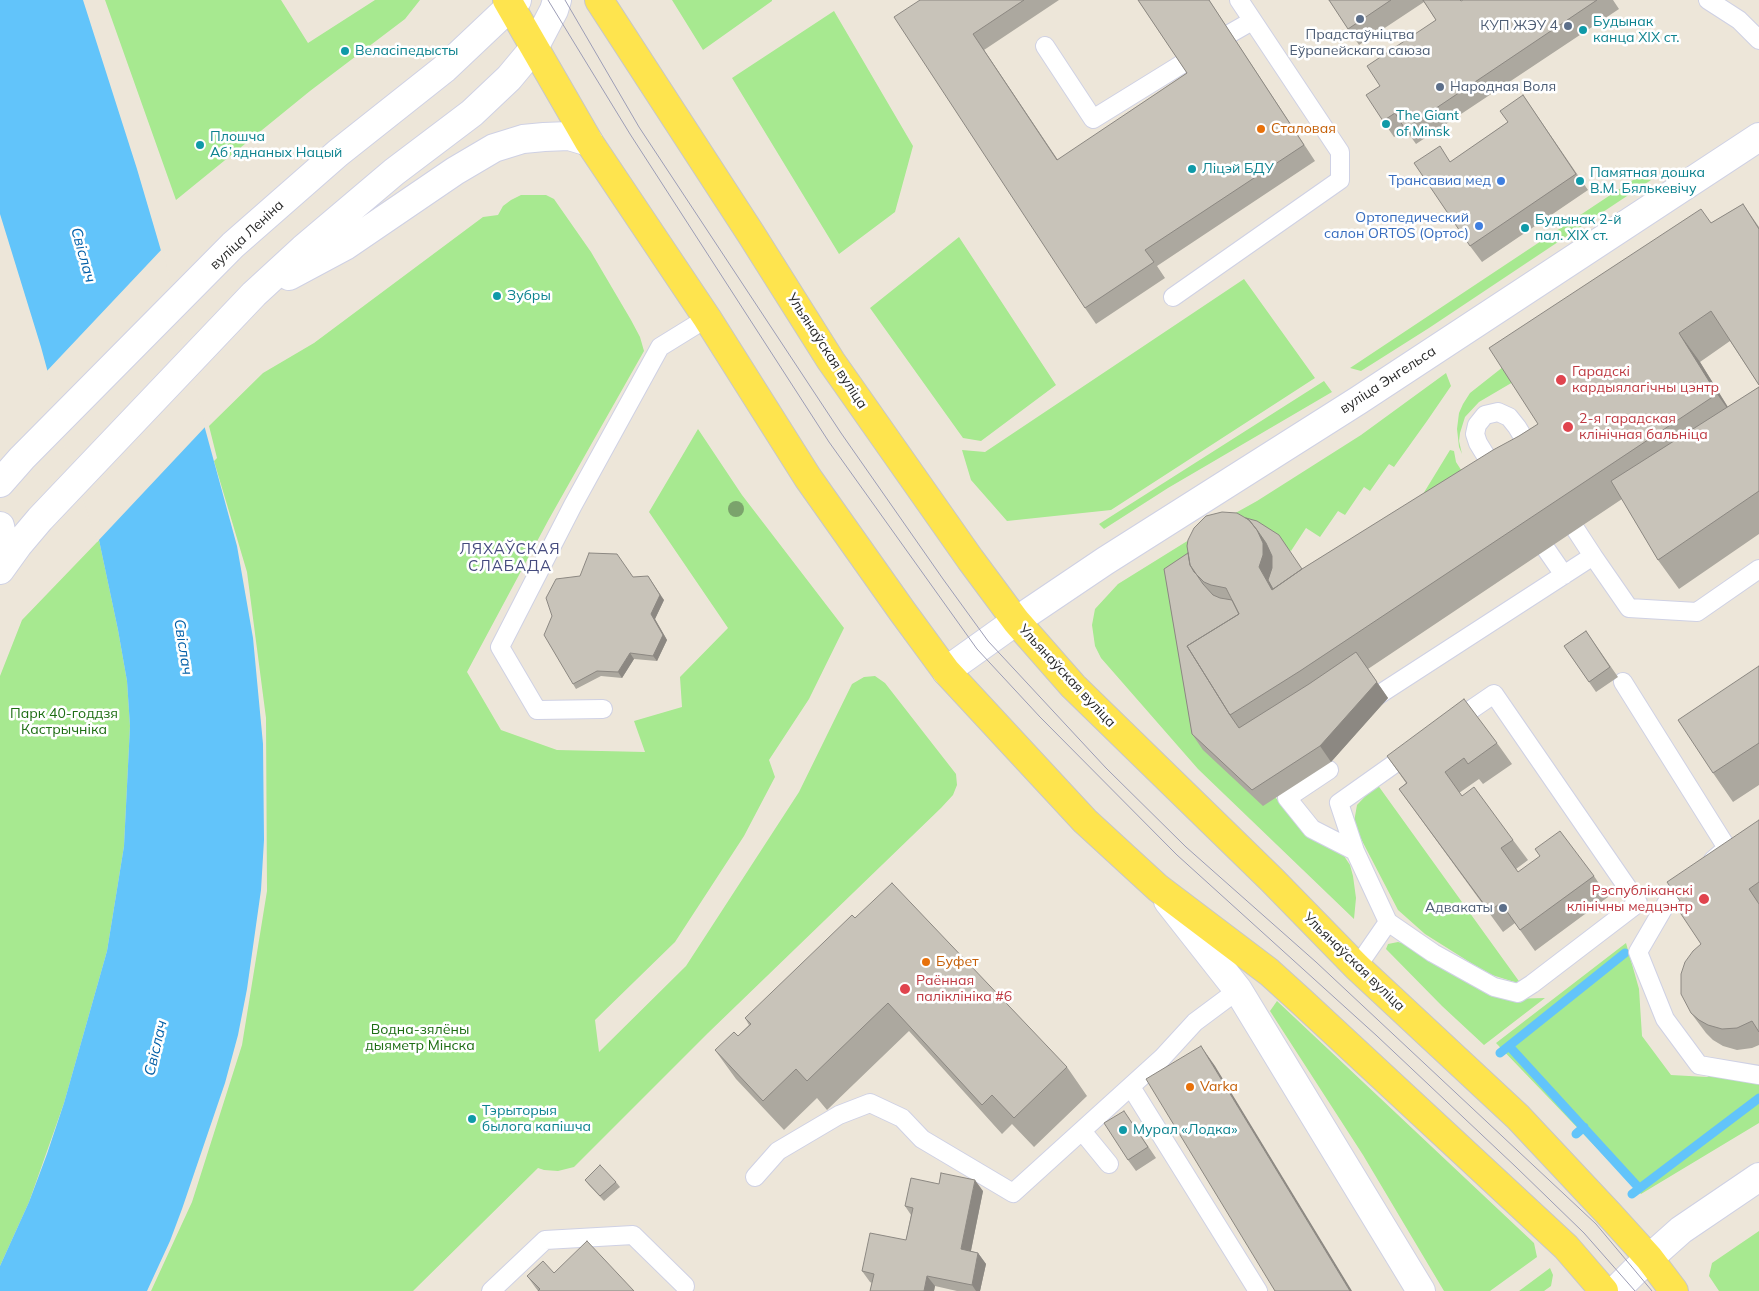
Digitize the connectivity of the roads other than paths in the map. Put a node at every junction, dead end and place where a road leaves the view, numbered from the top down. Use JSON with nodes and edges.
{"nodes":[{"id":1,"x":557,"y":0,"type":"edge"},
{"id":2,"x":599,"y":0,"type":"edge"},
{"id":3,"x":1239,"y":0,"type":"edge"},
{"id":4,"x":1708,"y":0,"type":"edge"},
{"id":5,"x":511,"y":2,"type":"edge"},
{"id":6,"x":1252,"y":21,"type":"junction"},
{"id":7,"x":1231,"y":33,"type":"edge"},
{"id":8,"x":1759,"y":40,"type":"edge"},
{"id":9,"x":1045,"y":46,"type":"dead end"},
{"id":10,"x":534,"y":48,"type":"junction"},
{"id":11,"x":1182,"y":64,"type":"edge"},
{"id":12,"x":1759,"y":137,"type":"edge"},
{"id":13,"x":589,"y":142,"type":"junction"},
{"id":14,"x":1174,"y":297,"type":"dead end"},
{"id":15,"x":248,"y":300,"type":"junction"},
{"id":16,"x":707,"y":318,"type":"junction"},
{"id":17,"x":1539,"y":465,"type":"edge"},
{"id":18,"x":0,"y":483,"type":"edge"},
{"id":19,"x":1504,"y":485,"type":"edge"},
{"id":20,"x":0,"y":526,"type":"edge"},
{"id":21,"x":1576,"y":530,"type":"dead end"},
{"id":22,"x":0,"y":538,"type":"edge"},
{"id":23,"x":1546,"y":549,"type":"dead end"},
{"id":24,"x":1593,"y":556,"type":"junction"},
{"id":25,"x":1759,"y":569,"type":"edge"},
{"id":26,"x":0,"y":570,"type":"edge"},
{"id":27,"x":1564,"y":575,"type":"junction"},
{"id":28,"x":1016,"y":620,"type":"junction"},
{"id":29,"x":946,"y":671,"type":"junction"},
{"id":30,"x":1366,"y":680,"type":"edge"},
{"id":31,"x":1623,"y":682,"type":"dead end"},
{"id":32,"x":1377,"y":695,"type":"junction"},
{"id":33,"x":603,"y":709,"type":"dead end"},
{"id":34,"x":1349,"y":715,"type":"edge"},
{"id":35,"x":1440,"y":732,"type":"edge"},
{"id":36,"x":1424,"y":743,"type":"edge"},
{"id":37,"x":1329,"y":770,"type":"dead end"},
{"id":38,"x":1743,"y":837,"type":"edge"},
{"id":39,"x":1727,"y":848,"type":"junction"},
{"id":40,"x":1355,"y":851,"type":"junction"},
{"id":41,"x":1158,"y":888,"type":"junction"},
{"id":42,"x":1388,"y":922,"type":"junction"},
{"id":43,"x":1357,"y":967,"type":"junction"},
{"id":44,"x":1238,"y":990,"type":"junction"},
{"id":45,"x":1759,"y":1075,"type":"edge"},
{"id":46,"x":1131,"y":1087,"type":"junction"},
{"id":47,"x":1082,"y":1131,"type":"junction"},
{"id":48,"x":1109,"y":1164,"type":"dead end"},
{"id":49,"x":755,"y":1176,"type":"dead end"},
{"id":50,"x":1759,"y":1177,"type":"edge"},
{"id":51,"x":1649,"y":1258,"type":"junction"},
{"id":52,"x":685,"y":1286,"type":"dead end"},
{"id":53,"x":491,"y":1291,"type":"edge"},
{"id":54,"x":1258,"y":1291,"type":"edge"},
{"id":55,"x":1421,"y":1291,"type":"edge"},
{"id":56,"x":1604,"y":1291,"type":"edge"},
{"id":57,"x":1616,"y":1291,"type":"edge"},
{"id":58,"x":1674,"y":1291,"type":"edge"}],
"edges":[{"from":1,"to":10,"type":"main road"},
{"from":2,"to":28,"type":"main road","name":"Ульянаўская вуліца"},
{"from":3,"to":6,"type":"lane"},
{"from":4,"to":8,"type":"lane"},
{"from":5,"to":10,"type":"main road"},
{"from":5,"to":18,"type":"main road","name":"вуліца Леніна"},
{"from":6,"to":7,"type":"lane"},
{"from":6,"to":14,"type":"lane"},
{"from":9,"to":11,"type":"lane"},
{"from":10,"to":13,"type":"main road"},
{"from":10,"to":15,"type":"main road"},
{"from":12,"to":28,"type":"main road","name":"вуліца Энгельса"},
{"from":13,"to":15,"type":"main road"},
{"from":13,"to":16,"type":"main road"},
{"from":15,"to":26,"type":"main road"},
{"from":16,"to":29,"type":"main road"},
{"from":16,"to":33,"type":"lane"},
{"from":17,"to":19,"type":"lane"},
{"from":20,"to":22,"type":"main road"},
{"from":21,"to":24,"type":"lane"},
{"from":23,"to":27,"type":"lane"},
{"from":24,"to":25,"type":"lane"},
{"from":24,"to":27,"type":"lane"},
{"from":27,"to":32,"type":"lane"},
{"from":28,"to":29,"type":"main road","name":"вуліца Энгельса"},
{"from":28,"to":43,"type":"main road","name":"Ульянаўская вуліца"},
{"from":29,"to":41,"type":"main road"},
{"from":30,"to":32,"type":"lane"},
{"from":31,"to":39,"type":"lane"},
{"from":32,"to":34,"type":"lane"},
{"from":35,"to":42,"type":"lane"},
{"from":36,"to":40,"type":"lane"},
{"from":37,"to":40,"type":"lane"},
{"from":38,"to":39,"type":"lane"},
{"from":39,"to":45,"type":"lane"},
{"from":40,"to":42,"type":"lane"},
{"from":41,"to":44,"type":"main road"},
{"from":41,"to":56,"type":"main road"},
{"from":42,"to":43,"type":"lane"},
{"from":43,"to":51,"type":"main road","name":"Ульянаўская вуліца"},
{"from":44,"to":46,"type":"lane"},
{"from":44,"to":55,"type":"main road"},
{"from":46,"to":47,"type":"lane"},
{"from":46,"to":54,"type":"lane"},
{"from":47,"to":48,"type":"lane"},
{"from":47,"to":49,"type":"lane"},
{"from":50,"to":51,"type":"main road"},
{"from":51,"to":57,"type":"main road"},
{"from":51,"to":58,"type":"main road","name":"Ульянаўская вуліца"},
{"from":52,"to":53,"type":"lane"}]}
